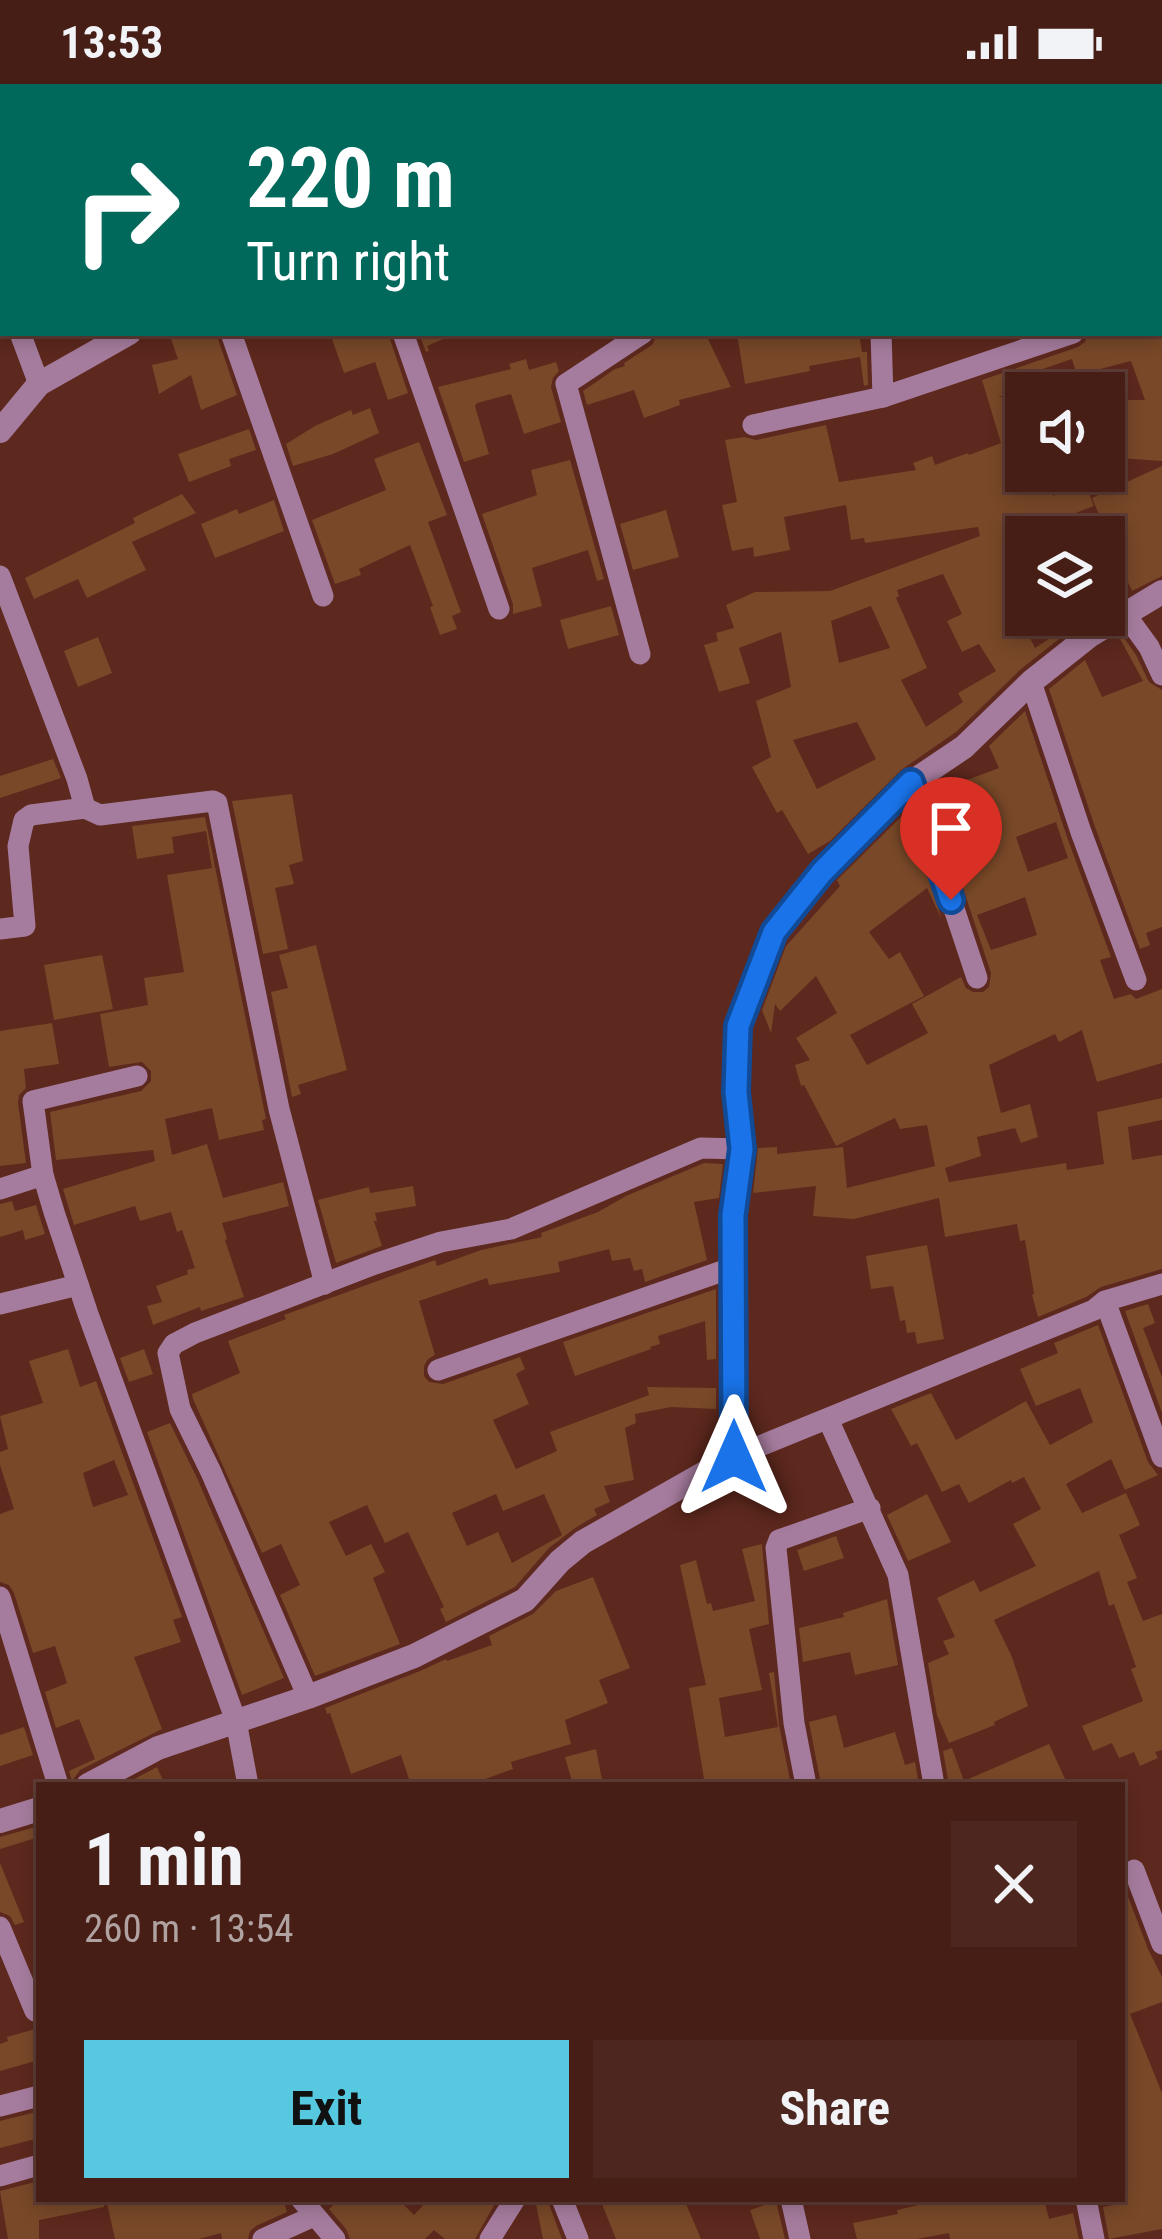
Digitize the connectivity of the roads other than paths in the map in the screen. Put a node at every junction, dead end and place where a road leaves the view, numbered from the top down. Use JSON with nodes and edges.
{"nodes":[{"id":1,"x":21,"y":336,"type":"edge"},
{"id":2,"x":124,"y":336,"type":"edge"},
{"id":3,"x":232,"y":336,"type":"edge"},
{"id":4,"x":404,"y":336,"type":"edge"},
{"id":5,"x":638,"y":336,"type":"edge"},
{"id":6,"x":881,"y":336,"type":"edge"},
{"id":7,"x":1064,"y":336,"type":"edge"},
{"id":8,"x":39,"y":384,"type":"junction"},
{"id":9,"x":883,"y":397,"type":"junction"},
{"id":10,"x":753,"y":424,"type":"dead end"},
{"id":11,"x":0,"y":431,"type":"edge"},
{"id":12,"x":0,"y":576,"type":"edge"},
{"id":13,"x":1162,"y":592,"type":"edge"},
{"id":14,"x":323,"y":596,"type":"dead end"},
{"id":15,"x":499,"y":610,"type":"dead end"},
{"id":16,"x":1125,"y":614,"type":"joint"},
{"id":17,"x":1089,"y":636,"type":"edge"},
{"id":18,"x":640,"y":654,"type":"dead end"},
{"id":19,"x":1162,"y":675,"type":"edge"},
{"id":20,"x":1030,"y":682,"type":"junction"},
{"id":21,"x":911,"y":782,"type":"junction"},
{"id":22,"x":85,"y":808,"type":"junction"},
{"id":23,"x":0,"y":929,"type":"edge"},
{"id":24,"x":977,"y":978,"type":"dead end"},
{"id":25,"x":1136,"y":980,"type":"dead end"},
{"id":26,"x":136,"y":1076,"type":"dead end"},
{"id":27,"x":742,"y":1149,"type":"junction"},
{"id":28,"x":43,"y":1175,"type":"junction"},
{"id":29,"x":0,"y":1189,"type":"edge"},
{"id":30,"x":734,"y":1267,"type":"junction"},
{"id":31,"x":325,"y":1284,"type":"junction"},
{"id":32,"x":1162,"y":1284,"type":"edge"},
{"id":33,"x":78,"y":1285,"type":"junction"},
{"id":34,"x":1106,"y":1301,"type":"junction"},
{"id":35,"x":0,"y":1304,"type":"edge"},
{"id":36,"x":438,"y":1370,"type":"dead end"},
{"id":37,"x":828,"y":1419,"type":"junction"},
{"id":38,"x":734,"y":1457,"type":"junction"},
{"id":39,"x":1162,"y":1457,"type":"edge"},
{"id":40,"x":870,"y":1508,"type":"junction"},
{"id":41,"x":0,"y":1597,"type":"edge"},
{"id":42,"x":308,"y":1697,"type":"junction"},
{"id":43,"x":236,"y":1720,"type":"junction"},
{"id":44,"x":57,"y":1782,"type":"edge"},
{"id":45,"x":94,"y":1782,"type":"edge"},
{"id":46,"x":247,"y":1782,"type":"edge"},
{"id":47,"x":805,"y":1782,"type":"edge"},
{"id":48,"x":933,"y":1782,"type":"edge"},
{"id":49,"x":36,"y":1810,"type":"edge"},
{"id":50,"x":0,"y":1821,"type":"edge"},
{"id":51,"x":1134,"y":1870,"type":"dead end"},
{"id":52,"x":0,"y":1927,"type":"edge"},
{"id":53,"x":1162,"y":1944,"type":"edge"},
{"id":54,"x":34,"y":2011,"type":"dead end"},
{"id":55,"x":36,"y":2097,"type":"edge"},
{"id":56,"x":0,"y":2106,"type":"edge"},
{"id":57,"x":36,"y":2166,"type":"edge"},
{"id":58,"x":0,"y":2176,"type":"edge"},
{"id":59,"x":513,"y":2202,"type":"edge"},
{"id":60,"x":563,"y":2202,"type":"edge"},
{"id":61,"x":791,"y":2202,"type":"edge"},
{"id":62,"x":1087,"y":2202,"type":"edge"},
{"id":63,"x":308,"y":2208,"type":"edge"},
{"id":64,"x":263,"y":2239,"type":"edge"},
{"id":65,"x":335,"y":2239,"type":"edge"},
{"id":66,"x":490,"y":2239,"type":"edge"},
{"id":67,"x":578,"y":2239,"type":"edge"},
{"id":68,"x":800,"y":2239,"type":"edge"},
{"id":69,"x":1094,"y":2239,"type":"edge"}],
"edges":[{"from":1,"to":8,"type":"street"},
{"from":2,"to":8,"type":"street"},
{"from":3,"to":14,"type":"street"},
{"from":4,"to":15,"type":"street"},
{"from":5,"to":18,"type":"street"},
{"from":6,"to":9,"type":"street"},
{"from":7,"to":9,"type":"street"},
{"from":8,"to":11,"type":"street"},
{"from":9,"to":10,"type":"street"},
{"from":12,"to":22,"type":"street"},
{"from":13,"to":16,"type":"street"},
{"from":16,"to":19,"type":"street"},
{"from":17,"to":20,"type":"street"},
{"from":20,"to":21,"type":"street"},
{"from":20,"to":25,"type":"street"},
{"from":21,"to":24,"type":"street"},
{"from":21,"to":27,"type":"street"},
{"from":22,"to":23,"type":"street"},
{"from":22,"to":31,"type":"street"},
{"from":26,"to":28,"type":"street"},
{"from":27,"to":30,"type":"street"},
{"from":27,"to":31,"type":"street"},
{"from":28,"to":29,"type":"street"},
{"from":28,"to":33,"type":"street"},
{"from":30,"to":36,"type":"street"},
{"from":30,"to":38,"type":"street"},
{"from":31,"to":42,"type":"street"},
{"from":32,"to":34,"type":"street"},
{"from":33,"to":35,"type":"street"},
{"from":33,"to":43,"type":"street"},
{"from":34,"to":37,"type":"street"},
{"from":34,"to":39,"type":"street"},
{"from":37,"to":38,"type":"street"},
{"from":37,"to":40,"type":"street"},
{"from":38,"to":42,"type":"street"},
{"from":40,"to":47,"type":"street"},
{"from":40,"to":48,"type":"street"},
{"from":41,"to":44,"type":"street"},
{"from":42,"to":43,"type":"street"},
{"from":43,"to":45,"type":"street"},
{"from":43,"to":46,"type":"street"},
{"from":49,"to":50,"type":"street"},
{"from":51,"to":53,"type":"street"},
{"from":52,"to":54,"type":"street"},
{"from":55,"to":56,"type":"street"},
{"from":57,"to":58,"type":"street"},
{"from":59,"to":66,"type":"street"},
{"from":60,"to":67,"type":"street"},
{"from":61,"to":68,"type":"street"},
{"from":62,"to":69,"type":"street"},
{"from":63,"to":64,"type":"street"},
{"from":63,"to":65,"type":"street"}]}
